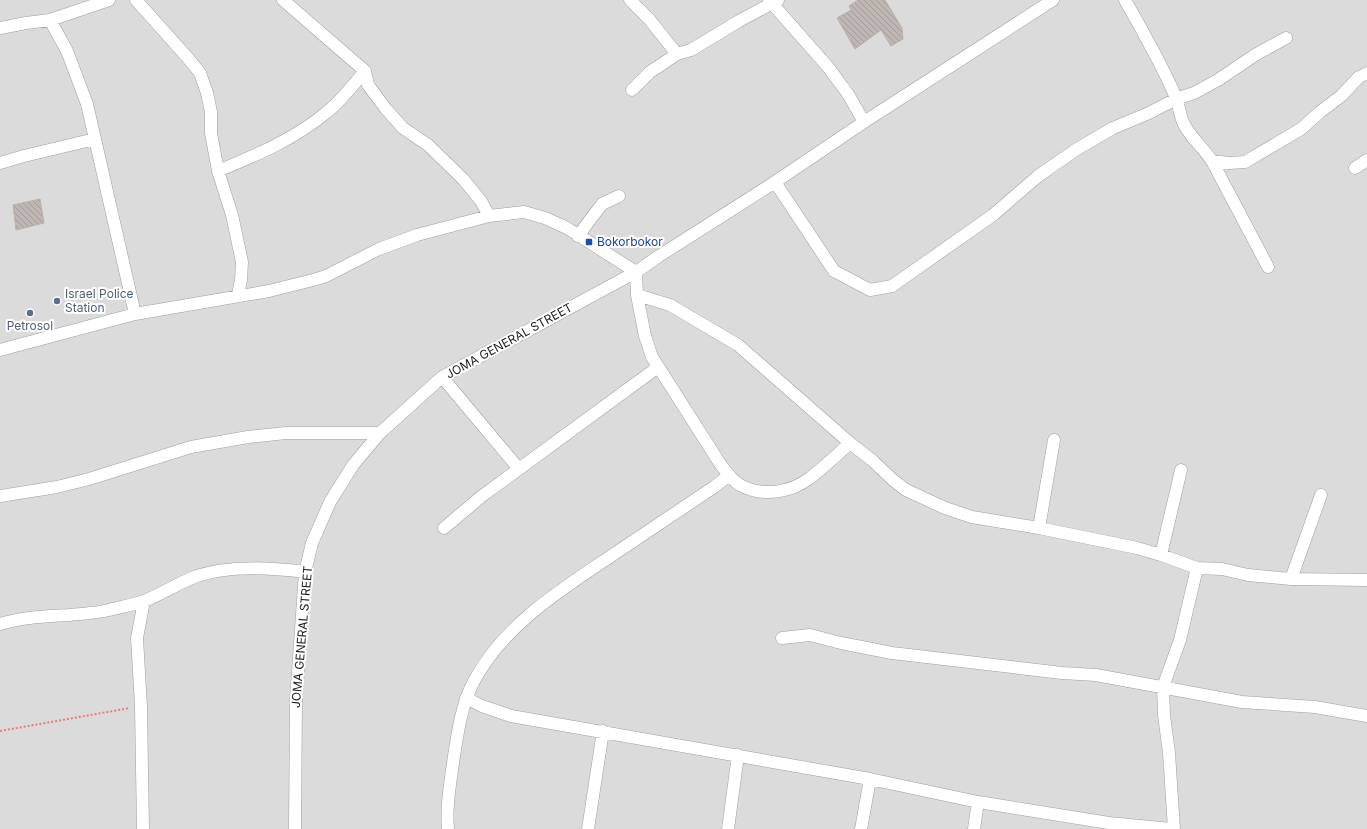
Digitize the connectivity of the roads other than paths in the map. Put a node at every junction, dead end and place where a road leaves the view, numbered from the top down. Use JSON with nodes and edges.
{"nodes":[{"id":1,"x":109,"y":0,"type":"edge"},
{"id":2,"x":136,"y":0,"type":"edge"},
{"id":3,"x":283,"y":0,"type":"edge"},
{"id":4,"x":630,"y":0,"type":"edge"},
{"id":5,"x":1053,"y":0,"type":"edge"},
{"id":6,"x":1125,"y":0,"type":"edge"},
{"id":7,"x":773,"y":1,"type":"edge"},
{"id":8,"x":50,"y":20,"type":"junction"},
{"id":9,"x":0,"y":28,"type":"edge"},
{"id":10,"x":1286,"y":38,"type":"dead end"},
{"id":11,"x":677,"y":54,"type":"junction"},
{"id":12,"x":365,"y":71,"type":"junction"},
{"id":13,"x":1367,"y":73,"type":"edge"},
{"id":14,"x":632,"y":90,"type":"dead end"},
{"id":15,"x":1176,"y":99,"type":"junction"},
{"id":16,"x":864,"y":122,"type":"junction"},
{"id":17,"x":95,"y":139,"type":"junction"},
{"id":18,"x":1367,"y":160,"type":"edge"},
{"id":19,"x":1212,"y":161,"type":"junction"},
{"id":20,"x":0,"y":163,"type":"edge"},
{"id":21,"x":1355,"y":168,"type":"dead end"},
{"id":22,"x":218,"y":171,"type":"junction"},
{"id":23,"x":774,"y":182,"type":"junction"},
{"id":24,"x":619,"y":196,"type":"dead end"},
{"id":25,"x":489,"y":216,"type":"junction"},
{"id":26,"x":578,"y":236,"type":"junction"},
{"id":27,"x":1268,"y":266,"type":"dead end"},
{"id":28,"x":636,"y":272,"type":"junction"},
{"id":29,"x":238,"y":295,"type":"junction"},
{"id":30,"x":637,"y":295,"type":"junction"},
{"id":31,"x":135,"y":314,"type":"junction"},
{"id":32,"x":0,"y":350,"type":"edge"},
{"id":33,"x":658,"y":367,"type":"junction"},
{"id":34,"x":442,"y":377,"type":"junction"},
{"id":35,"x":380,"y":433,"type":"junction"},
{"id":36,"x":1054,"y":440,"type":"dead end"},
{"id":37,"x":850,"y":444,"type":"junction"},
{"id":38,"x":519,"y":469,"type":"junction"},
{"id":39,"x":1181,"y":470,"type":"dead end"},
{"id":40,"x":728,"y":476,"type":"junction"},
{"id":41,"x":1321,"y":495,"type":"dead end"},
{"id":42,"x":0,"y":496,"type":"edge"},
{"id":43,"x":444,"y":528,"type":"dead end"},
{"id":44,"x":1039,"y":528,"type":"junction"},
{"id":45,"x":1161,"y":555,"type":"junction"},
{"id":46,"x":1197,"y":568,"type":"junction"},
{"id":47,"x":305,"y":572,"type":"junction"},
{"id":48,"x":1291,"y":579,"type":"junction"},
{"id":49,"x":1367,"y":580,"type":"edge"},
{"id":50,"x":144,"y":601,"type":"junction"},
{"id":51,"x":0,"y":624,"type":"edge"},
{"id":52,"x":782,"y":638,"type":"dead end"},
{"id":53,"x":1163,"y":687,"type":"junction"},
{"id":54,"x":466,"y":698,"type":"junction"},
{"id":55,"x":1367,"y":716,"type":"edge"},
{"id":56,"x":603,"y":731,"type":"junction"},
{"id":57,"x":738,"y":755,"type":"junction"},
{"id":58,"x":870,"y":779,"type":"junction"},
{"id":59,"x":978,"y":802,"type":"junction"},
{"id":60,"x":1109,"y":826,"type":"edge"},
{"id":61,"x":143,"y":829,"type":"edge"},
{"id":62,"x":294,"y":829,"type":"edge"},
{"id":63,"x":448,"y":829,"type":"edge"},
{"id":64,"x":588,"y":829,"type":"edge"},
{"id":65,"x":728,"y":829,"type":"edge"},
{"id":66,"x":861,"y":829,"type":"edge"},
{"id":67,"x":974,"y":829,"type":"edge"},
{"id":68,"x":1171,"y":829,"type":"edge"},
{"id":69,"x":1174,"y":829,"type":"edge"}],
"edges":[{"from":1,"to":8,"type":"street"},
{"from":2,"to":22,"type":"street"},
{"from":3,"to":12,"type":"street"},
{"from":4,"to":11,"type":"street"},
{"from":5,"to":16,"type":"street","name":"JOMA GENERAL STREET"},
{"from":6,"to":15,"type":"street"},
{"from":7,"to":11,"type":"street"},
{"from":7,"to":16,"type":"street"},
{"from":8,"to":9,"type":"street"},
{"from":8,"to":17,"type":"street"},
{"from":10,"to":15,"type":"street"},
{"from":11,"to":14,"type":"street"},
{"from":12,"to":22,"type":"street"},
{"from":12,"to":25,"type":"street"},
{"from":13,"to":19,"type":"street"},
{"from":15,"to":19,"type":"street"},
{"from":15,"to":23,"type":"street"},
{"from":16,"to":23,"type":"street","name":"JOMA GENERAL STREET"},
{"from":17,"to":20,"type":"street"},
{"from":17,"to":31,"type":"street"},
{"from":18,"to":21,"type":"street"},
{"from":19,"to":27,"type":"street"},
{"from":22,"to":29,"type":"street"},
{"from":23,"to":28,"type":"street","name":"JOMA GENERAL STREET"},
{"from":24,"to":26,"type":"street"},
{"from":25,"to":26,"type":"street"},
{"from":25,"to":29,"type":"street"},
{"from":26,"to":28,"type":"street"},
{"from":28,"to":30,"type":"street"},
{"from":28,"to":34,"type":"street","name":"JOMA GENERAL STREET"},
{"from":29,"to":31,"type":"street"},
{"from":30,"to":33,"type":"street"},
{"from":30,"to":37,"type":"street"},
{"from":31,"to":32,"type":"street"},
{"from":33,"to":38,"type":"street"},
{"from":33,"to":40,"type":"street"},
{"from":34,"to":35,"type":"street","name":"JOMA GENERAL STREET"},
{"from":34,"to":38,"type":"street"},
{"from":35,"to":42,"type":"street"},
{"from":35,"to":47,"type":"street","name":"JOMA GENERAL STREET"},
{"from":36,"to":44,"type":"street"},
{"from":37,"to":40,"type":"street"},
{"from":37,"to":44,"type":"street"},
{"from":38,"to":43,"type":"street"},
{"from":39,"to":45,"type":"street"},
{"from":40,"to":54,"type":"street"},
{"from":41,"to":48,"type":"street"},
{"from":44,"to":45,"type":"street"},
{"from":45,"to":46,"type":"street"},
{"from":46,"to":48,"type":"street"},
{"from":46,"to":53,"type":"street"},
{"from":47,"to":50,"type":"street"},
{"from":47,"to":62,"type":"street","name":"JOMA GENERAL STREET"},
{"from":48,"to":49,"type":"street"},
{"from":50,"to":51,"type":"street"},
{"from":50,"to":61,"type":"street"},
{"from":52,"to":53,"type":"street"},
{"from":53,"to":55,"type":"street"},
{"from":53,"to":69,"type":"street"},
{"from":54,"to":56,"type":"street"},
{"from":54,"to":63,"type":"street"},
{"from":56,"to":57,"type":"street"},
{"from":56,"to":64,"type":"street"},
{"from":57,"to":58,"type":"street"},
{"from":57,"to":65,"type":"street"},
{"from":58,"to":59,"type":"street"},
{"from":58,"to":66,"type":"street"},
{"from":59,"to":60,"type":"street"},
{"from":59,"to":67,"type":"street"},
{"from":60,"to":68,"type":"street"}]}
